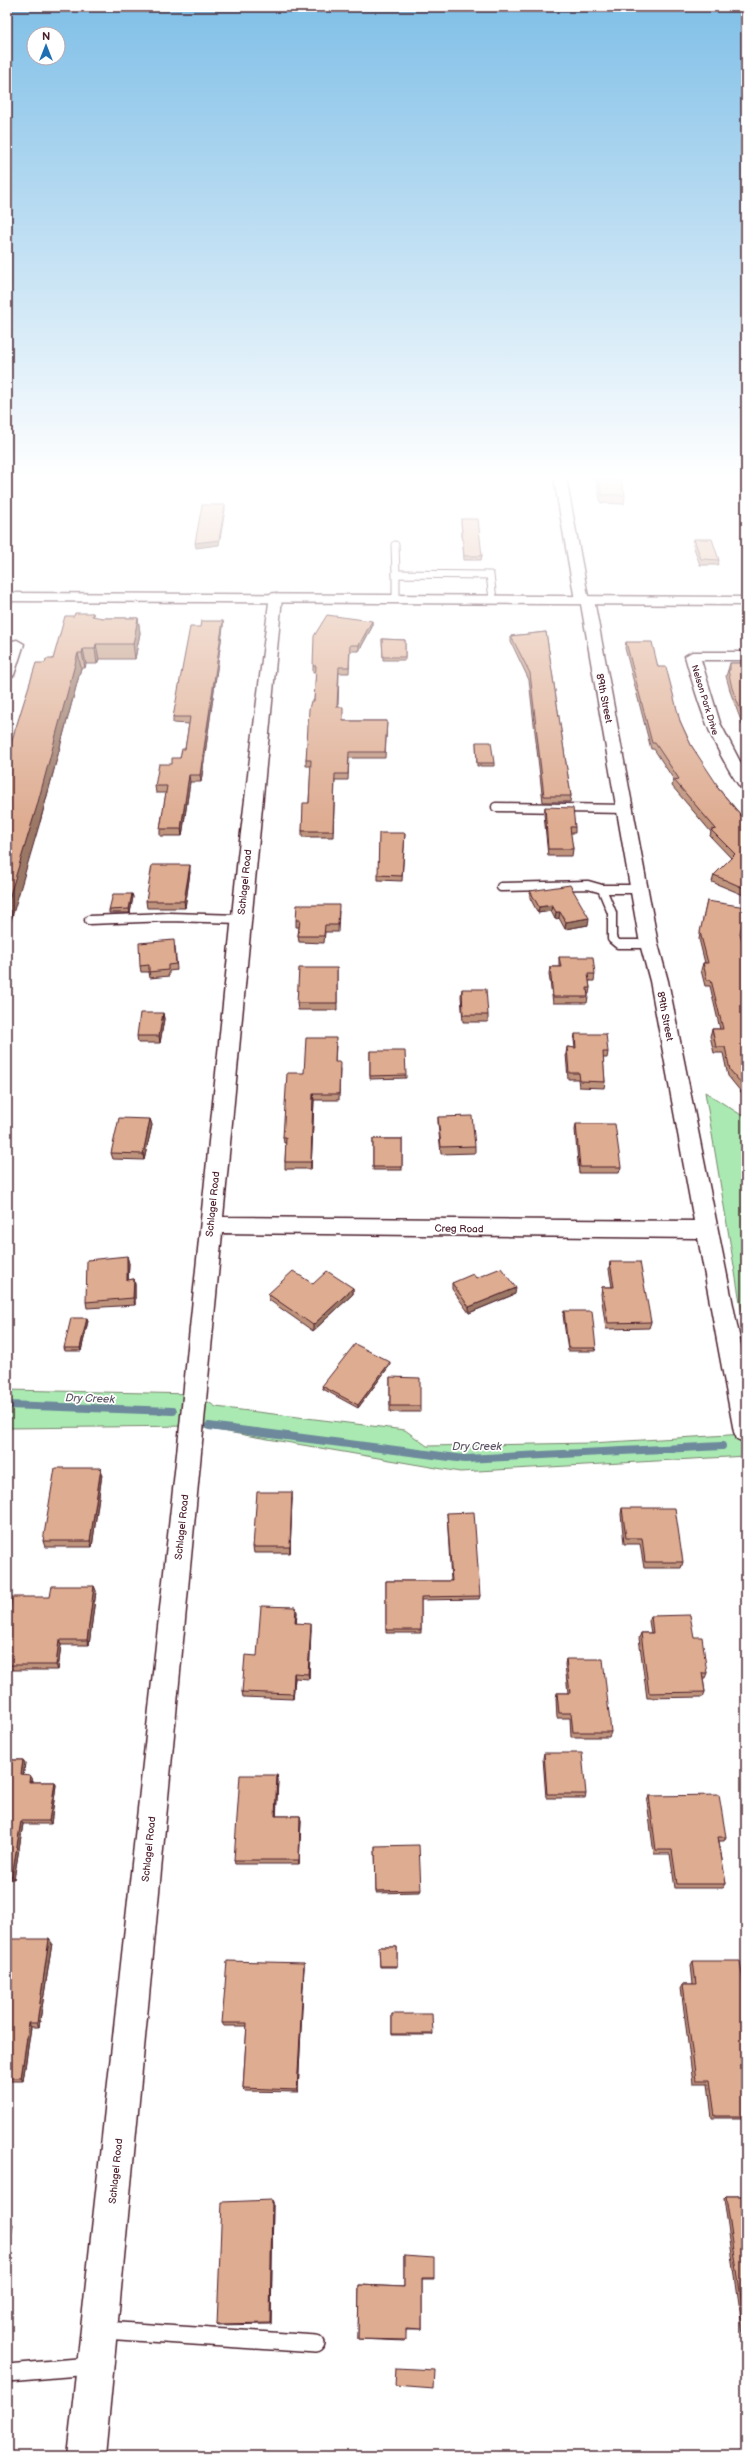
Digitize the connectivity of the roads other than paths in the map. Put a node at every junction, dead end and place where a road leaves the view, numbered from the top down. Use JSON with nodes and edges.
{"nodes":[{"id":1,"x":396,"y":593,"type":"edge"},
{"id":2,"x":492,"y":593,"type":"edge"},
{"id":3,"x":583,"y":593,"type":"edge"},
{"id":4,"x":7,"y":597,"type":"edge"},
{"id":5,"x":276,"y":597,"type":"junction"},
{"id":6,"x":396,"y":598,"type":"junction"},
{"id":7,"x":493,"y":599,"type":"junction"},
{"id":8,"x":584,"y":600,"type":"junction"},
{"id":9,"x":746,"y":601,"type":"edge"},
{"id":10,"x":17,"y":644,"type":"dead end"},
{"id":11,"x":746,"y":656,"type":"edge"},
{"id":12,"x":7,"y":675,"type":"edge"},
{"id":13,"x":746,"y":784,"type":"edge"},
{"id":14,"x":496,"y":807,"type":"dead end"},
{"id":15,"x":626,"y":808,"type":"junction"},
{"id":16,"x":501,"y":887,"type":"dead end"},
{"id":17,"x":602,"y":889,"type":"junction"},
{"id":18,"x":640,"y":889,"type":"junction"},
{"id":19,"x":89,"y":920,"type":"dead end"},
{"id":20,"x":240,"y":920,"type":"junction"},
{"id":21,"x":650,"y":944,"type":"junction"},
{"id":22,"x":210,"y":1225,"type":"junction"},
{"id":23,"x":707,"y":1230,"type":"junction"},
{"id":24,"x":746,"y":1432,"type":"edge"},
{"id":25,"x":99,"y":2329,"type":"junction"},
{"id":26,"x":316,"y":2344,"type":"dead end"},
{"id":27,"x":95,"y":2366,"type":"junction"},
{"id":28,"x":7,"y":2373,"type":"edge"},
{"id":29,"x":86,"y":2456,"type":"edge"}],
"edges":[{"from":1,"to":6,"type":"lane"},
{"from":2,"to":7,"type":"lane"},
{"from":3,"to":8,"type":"street","name":"89th Street"},
{"from":4,"to":5,"type":"street"},
{"from":5,"to":6,"type":"street"},
{"from":5,"to":20,"type":"street","name":"Schlagel Road"},
{"from":6,"to":7,"type":"street"},
{"from":7,"to":8,"type":"street"},
{"from":8,"to":9,"type":"street"},
{"from":8,"to":15,"type":"street","name":"89th Street"},
{"from":10,"to":12,"type":"street"},
{"from":11,"to":13,"type":"street","name":"Nelson Park Drive"},
{"from":14,"to":15,"type":"lane"},
{"from":15,"to":18,"type":"street","name":"89th Street"},
{"from":16,"to":17,"type":"lane"},
{"from":17,"to":18,"type":"lane"},
{"from":17,"to":21,"type":"lane"},
{"from":18,"to":21,"type":"street","name":"89th Street"},
{"from":19,"to":20,"type":"lane"},
{"from":20,"to":22,"type":"street","name":"Schlagel Road"},
{"from":21,"to":23,"type":"street","name":"89th Street"},
{"from":22,"to":23,"type":"street","name":"Creg Road"},
{"from":22,"to":25,"type":"street","name":"Schlagel Road"},
{"from":23,"to":24,"type":"street","name":"89th Street"},
{"from":25,"to":26,"type":"lane"},
{"from":25,"to":27,"type":"street","name":"Schlagel Road"},
{"from":27,"to":28,"type":"lane"},
{"from":27,"to":29,"type":"street","name":"Schlagel Road"}]}
